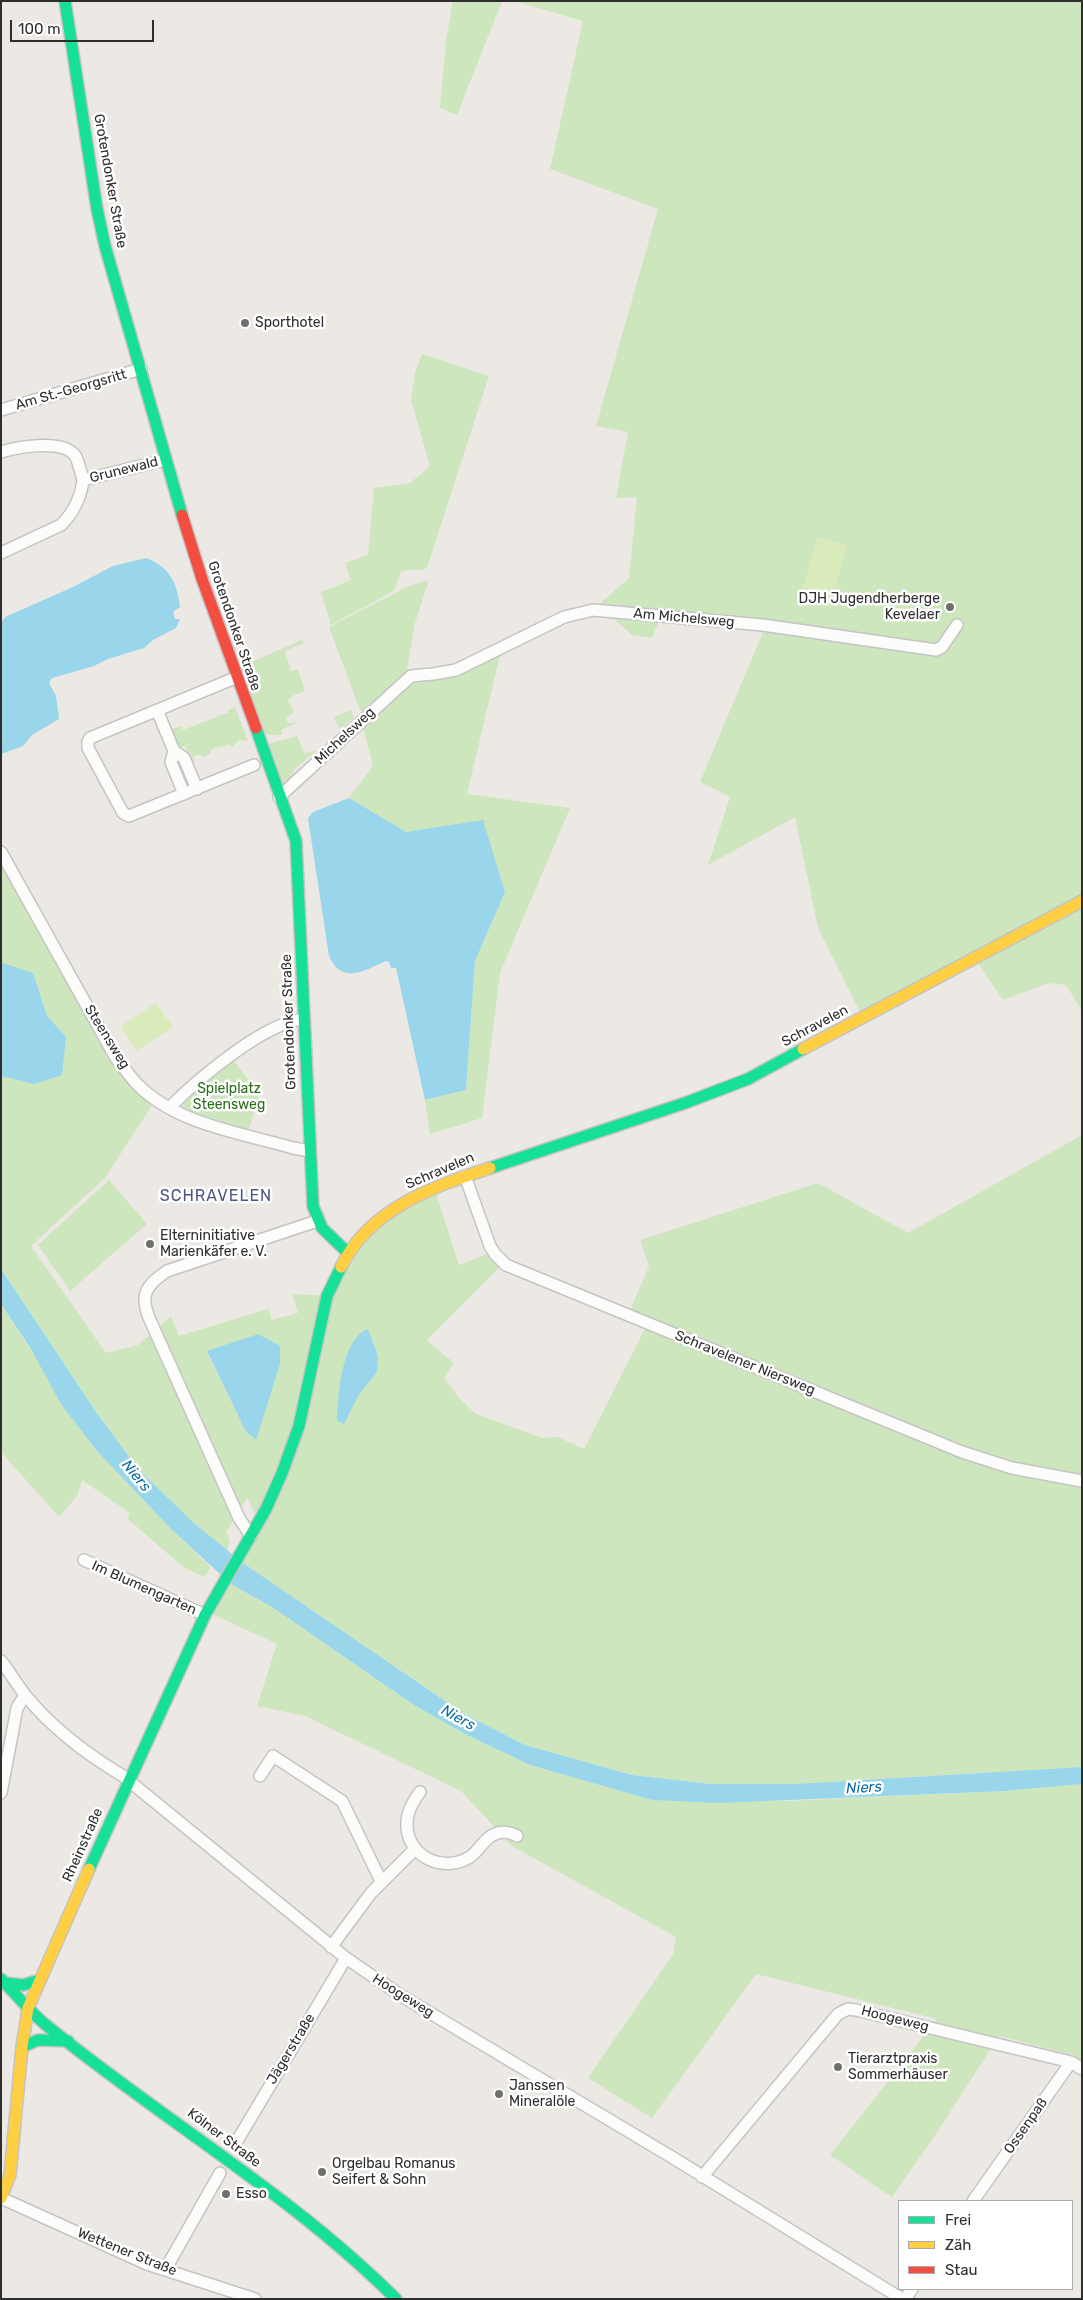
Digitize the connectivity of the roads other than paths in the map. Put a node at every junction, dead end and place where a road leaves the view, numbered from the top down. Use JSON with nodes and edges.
{"nodes":[{"id":1,"x":66,"y":1,"type":"edge"},
{"id":2,"x":141,"y":369,"type":"junction"},
{"id":3,"x":1,"y":410,"type":"edge"},
{"id":4,"x":1,"y":452,"type":"edge"},
{"id":5,"x":165,"y":460,"type":"junction"},
{"id":6,"x":83,"y":480,"type":"junction"},
{"id":7,"x":1,"y":553,"type":"edge"},
{"id":8,"x":957,"y":625,"type":"dead end"},
{"id":9,"x":410,"y":676,"type":"joint"},
{"id":10,"x":236,"y":678,"type":"junction"},
{"id":11,"x":157,"y":710,"type":"junction"},
{"id":12,"x":174,"y":751,"type":"junction"},
{"id":13,"x":254,"y":765,"type":"dead end"},
{"id":14,"x":197,"y":789,"type":"junction"},
{"id":15,"x":184,"y":794,"type":"junction"},
{"id":16,"x":279,"y":797,"type":"junction"},
{"id":17,"x":1,"y":852,"type":"edge"},
{"id":18,"x":1082,"y":901,"type":"edge"},
{"id":19,"x":304,"y":1019,"type":"junction"},
{"id":20,"x":170,"y":1107,"type":"junction"},
{"id":21,"x":310,"y":1151,"type":"junction"},
{"id":22,"x":465,"y":1176,"type":"junction"},
{"id":23,"x":318,"y":1221,"type":"junction"},
{"id":24,"x":348,"y":1253,"type":"junction"},
{"id":25,"x":1082,"y":1481,"type":"edge"},
{"id":26,"x":251,"y":1536,"type":"junction"},
{"id":27,"x":84,"y":1560,"type":"dead end"},
{"id":28,"x":205,"y":1615,"type":"junction"},
{"id":29,"x":1,"y":1661,"type":"edge"},
{"id":30,"x":25,"y":1695,"type":"junction"},
{"id":31,"x":260,"y":1776,"type":"dead end"},
{"id":32,"x":128,"y":1781,"type":"junction"},
{"id":33,"x":420,"y":1792,"type":"dead end"},
{"id":34,"x":1,"y":1793,"type":"edge"},
{"id":35,"x":517,"y":1836,"type":"dead end"},
{"id":36,"x":415,"y":1848,"type":"junction"},
{"id":37,"x":381,"y":1881,"type":"junction"},
{"id":38,"x":331,"y":1946,"type":"junction"},
{"id":39,"x":346,"y":1958,"type":"junction"},
{"id":40,"x":40,"y":1980,"type":"junction"},
{"id":41,"x":3,"y":1981,"type":"edge"},
{"id":42,"x":28,"y":2008,"type":"junction"},
{"id":43,"x":68,"y":2041,"type":"junction"},
{"id":44,"x":22,"y":2048,"type":"junction"},
{"id":45,"x":1071,"y":2062,"type":"junction"},
{"id":46,"x":1082,"y":2069,"type":"edge"},
{"id":47,"x":237,"y":2140,"type":"dead end"},
{"id":48,"x":220,"y":2173,"type":"dead end"},
{"id":49,"x":702,"y":2177,"type":"junction"},
{"id":50,"x":4,"y":2185,"type":"edge"},
{"id":51,"x":1,"y":2198,"type":"edge"},
{"id":52,"x":974,"y":2200,"type":"edge"},
{"id":53,"x":165,"y":2270,"type":"junction"},
{"id":54,"x":256,"y":2299,"type":"edge"},
{"id":55,"x":396,"y":2299,"type":"edge"},
{"id":56,"x":903,"y":2299,"type":"edge"}],
"edges":[{"from":1,"to":2,"type":"main road","name":"Grotendonker Straße"},
{"from":2,"to":3,"type":"street","name":"Am St.-Georgsritt"},
{"from":2,"to":5,"type":"main road","name":"Grotendonker Straße"},
{"from":4,"to":6,"type":"street","name":"Grunewald"},
{"from":5,"to":6,"type":"street","name":"Grunewald"},
{"from":5,"to":10,"type":"main road","name":"Grotendonker Straße"},
{"from":6,"to":7,"type":"street","name":"Grunewald"},
{"from":8,"to":9,"type":"street","name":"Am Michelsweg"},
{"from":9,"to":16,"type":"street","name":"Michelsweg"},
{"from":10,"to":11,"type":"street"},
{"from":10,"to":16,"type":"main road","name":"Grotendonker Straße"},
{"from":11,"to":12,"type":"street"},
{"from":11,"to":15,"type":"street"},
{"from":12,"to":14,"type":"street"},
{"from":12,"to":15,"type":"street"},
{"from":13,"to":14,"type":"street"},
{"from":14,"to":15,"type":"street"},
{"from":16,"to":19,"type":"main road","name":"Grotendonker Straße"},
{"from":17,"to":20,"type":"street","name":"Steensweg"},
{"from":18,"to":22,"type":"main road","name":"Schravelen"},
{"from":19,"to":20,"type":"street"},
{"from":19,"to":21,"type":"main road","name":"Grotendonker Straße"},
{"from":20,"to":21,"type":"street","name":"Steensweg"},
{"from":21,"to":23,"type":"main road","name":"Grotendonker Straße"},
{"from":22,"to":24,"type":"main road","name":"Schravelen"},
{"from":22,"to":25,"type":"street","name":"Schravelener Niersweg"},
{"from":23,"to":24,"type":"main road","name":"Grotendonker Straße"},
{"from":23,"to":26,"type":"street"},
{"from":24,"to":26,"type":"main road","name":"Schravelen"},
{"from":26,"to":28,"type":"main road","name":"Rheinstraße"},
{"from":27,"to":28,"type":"street","name":"Im Blumengarten"},
{"from":28,"to":32,"type":"main road","name":"Rheinstraße"},
{"from":29,"to":30,"type":"street","name":"Hoogeweg"},
{"from":30,"to":32,"type":"street","name":"Hoogeweg"},
{"from":30,"to":34,"type":"street"},
{"from":31,"to":37,"type":"street"},
{"from":32,"to":38,"type":"street","name":"Hoogeweg"},
{"from":32,"to":40,"type":"main road","name":"Rheinstraße"},
{"from":33,"to":36,"type":"street"},
{"from":35,"to":36,"type":"street"},
{"from":36,"to":37,"type":"street"},
{"from":37,"to":38,"type":"street"},
{"from":38,"to":39,"type":"street","name":"Hoogeweg"},
{"from":39,"to":47,"type":"street","name":"Jägerstraße"},
{"from":39,"to":49,"type":"street","name":"Hoogeweg"},
{"from":40,"to":41,"type":"main road"},
{"from":40,"to":42,"type":"main road","name":"Rheinstraße"},
{"from":41,"to":42,"type":"main road","name":"Kölner Straße"},
{"from":42,"to":43,"type":"main road","name":"Kölner Straße"},
{"from":42,"to":44,"type":"main road","name":"Rheinstraße"},
{"from":43,"to":44,"type":"main road"},
{"from":43,"to":55,"type":"main road","name":"Kölner Straße"},
{"from":44,"to":50,"type":"main road","name":"Rheinstraße"},
{"from":45,"to":46,"type":"street"},
{"from":45,"to":49,"type":"street","name":"Hoogeweg"},
{"from":45,"to":52,"type":"street","name":"Ossenpaß"},
{"from":48,"to":53,"type":"street"},
{"from":49,"to":56,"type":"street","name":"Hoogeweg"},
{"from":50,"to":51,"type":"main road"},
{"from":51,"to":53,"type":"street","name":"Wettener Straße"},
{"from":53,"to":54,"type":"street","name":"Wettener Straße"}]}
